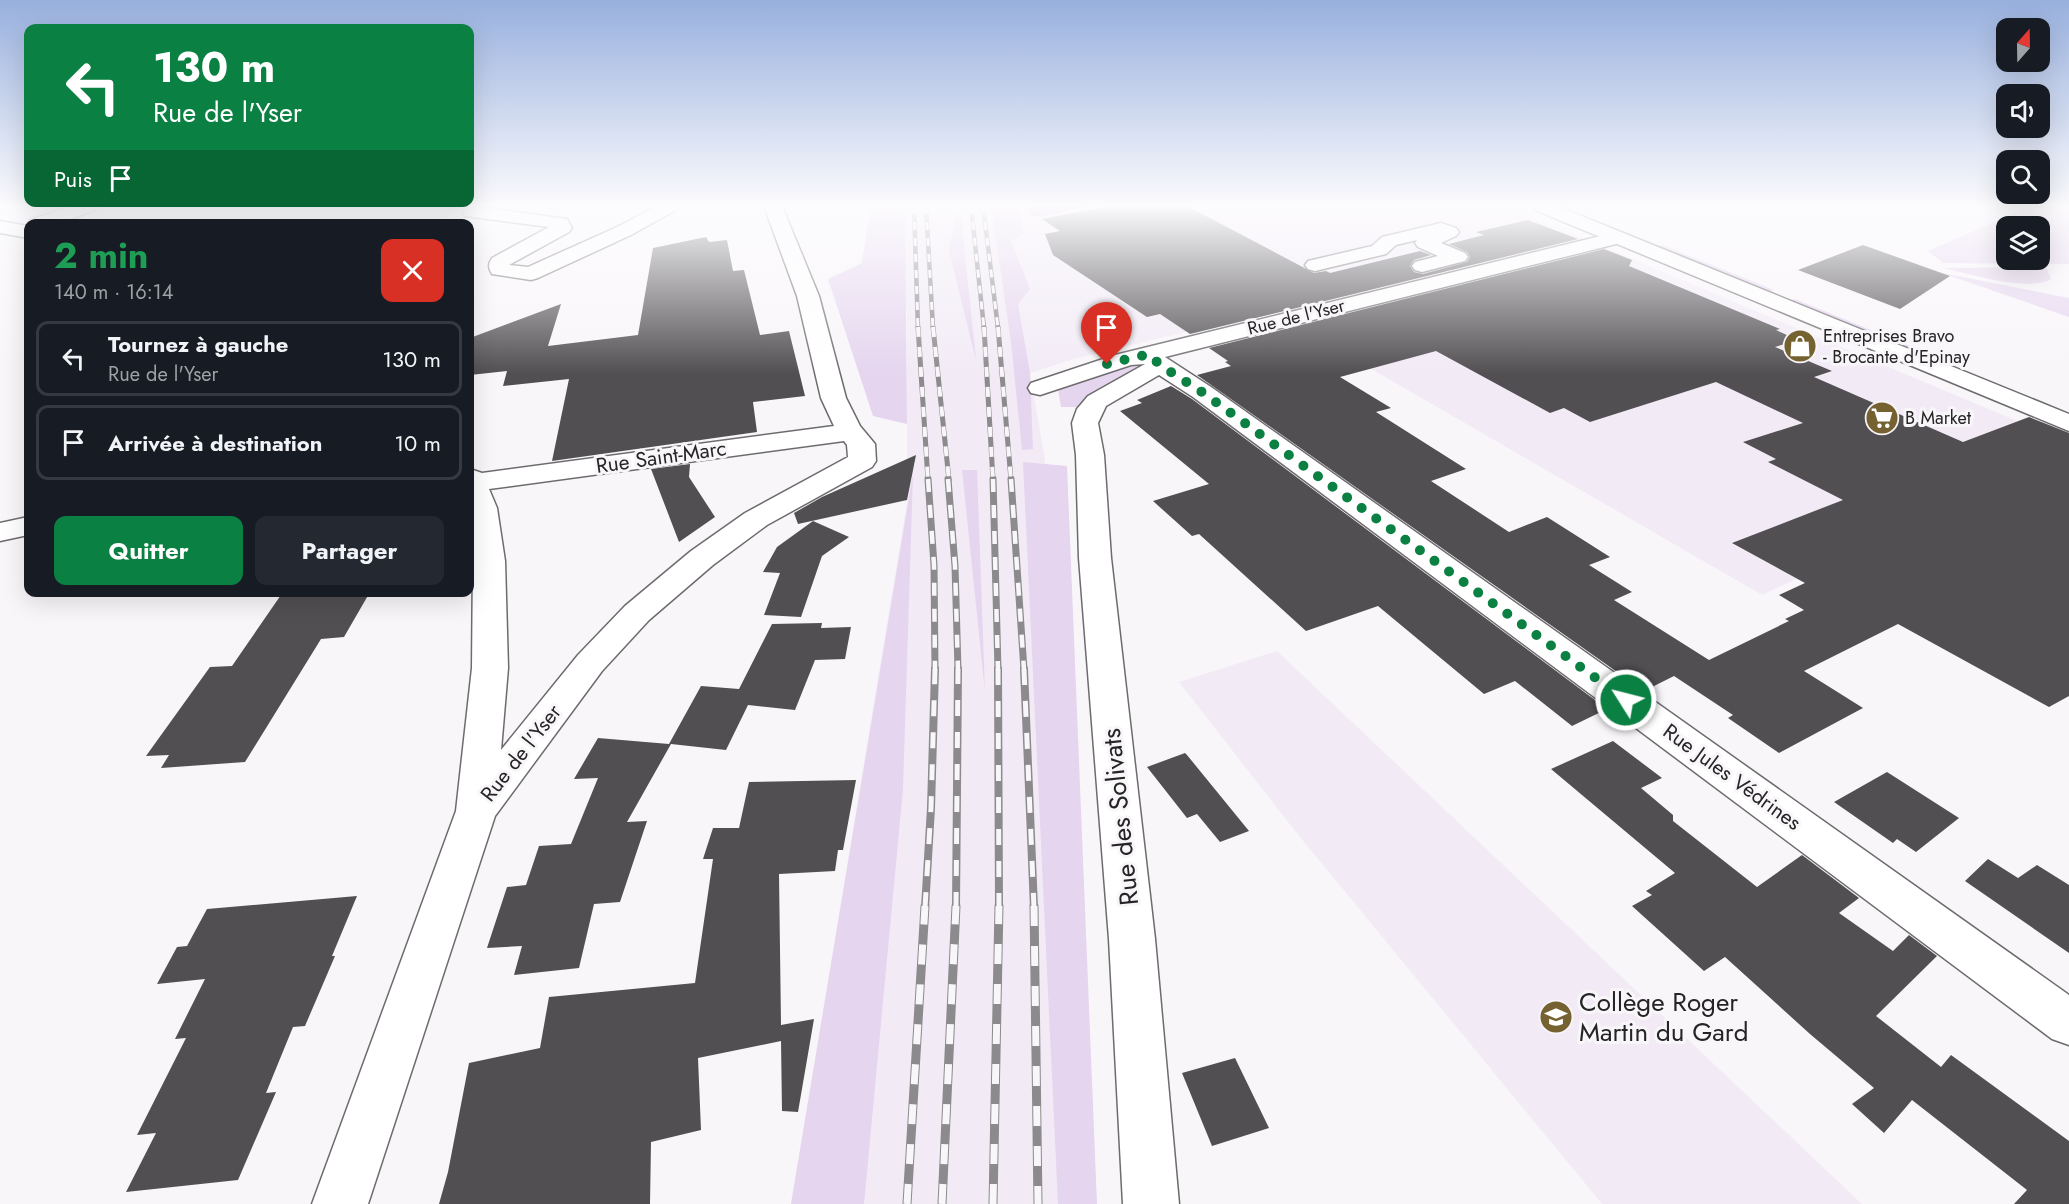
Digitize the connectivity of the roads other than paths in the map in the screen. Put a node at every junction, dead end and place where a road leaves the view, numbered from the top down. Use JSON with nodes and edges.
{"nodes":[{"id":1,"x":499,"y":262,"type":"edge"},
{"id":2,"x":557,"y":262,"type":"edge"},
{"id":3,"x":794,"y":262,"type":"edge"},
{"id":4,"x":1327,"y":262,"type":"edge"},
{"id":5,"x":1437,"y":262,"type":"edge"},
{"id":6,"x":1525,"y":262,"type":"edge"},
{"id":7,"x":1676,"y":262,"type":"edge"},
{"id":8,"x":1315,"y":265,"type":"dead end"},
{"id":9,"x":1343,"y":286,"type":"dead end"},
{"id":10,"x":1155,"y":359,"type":"junction"},
{"id":11,"x":1040,"y":388,"type":"dead end"},
{"id":12,"x":2069,"y":423,"type":"edge"},
{"id":13,"x":1085,"y":430,"type":"joint"},
{"id":14,"x":849,"y":432,"type":"junction"},
{"id":15,"x":474,"y":480,"type":"edge"},
{"id":16,"x":474,"y":489,"type":"edge"},
{"id":17,"x":24,"y":507,"type":"edge"},
{"id":18,"x":0,"y":512,"type":"edge"},
{"id":19,"x":24,"y":527,"type":"edge"},
{"id":20,"x":0,"y":532,"type":"edge"},
{"id":21,"x":476,"y":811,"type":"junction"},
{"id":22,"x":2069,"y":1023,"type":"edge"},
{"id":23,"x":340,"y":1204,"type":"edge"},
{"id":24,"x":1151,"y":1204,"type":"edge"}],
"edges":[{"from":1,"to":2,"type":"street"},
{"from":3,"to":14,"type":"street"},
{"from":4,"to":8,"type":"street"},
{"from":5,"to":9,"type":"street"},
{"from":6,"to":10,"type":"street","name":"Rue de l'Yser"},
{"from":7,"to":12,"type":"street"},
{"from":10,"to":11,"type":"street","name":"Rue de l'Yser"},
{"from":10,"to":13,"type":"street","name":"Rue de l'Yser"},
{"from":10,"to":22,"type":"street","name":"Rue Jules Védrines"},
{"from":13,"to":24,"type":"street","name":"Rue des Solivats"},
{"from":14,"to":15,"type":"street","name":"Rue Saint-Marc"},
{"from":14,"to":21,"type":"street","name":"Rue de l'Yser"},
{"from":16,"to":21,"type":"street"},
{"from":17,"to":18,"type":"street"},
{"from":19,"to":20,"type":"street"},
{"from":21,"to":23,"type":"street","name":"Rue de l'Yser"}]}
